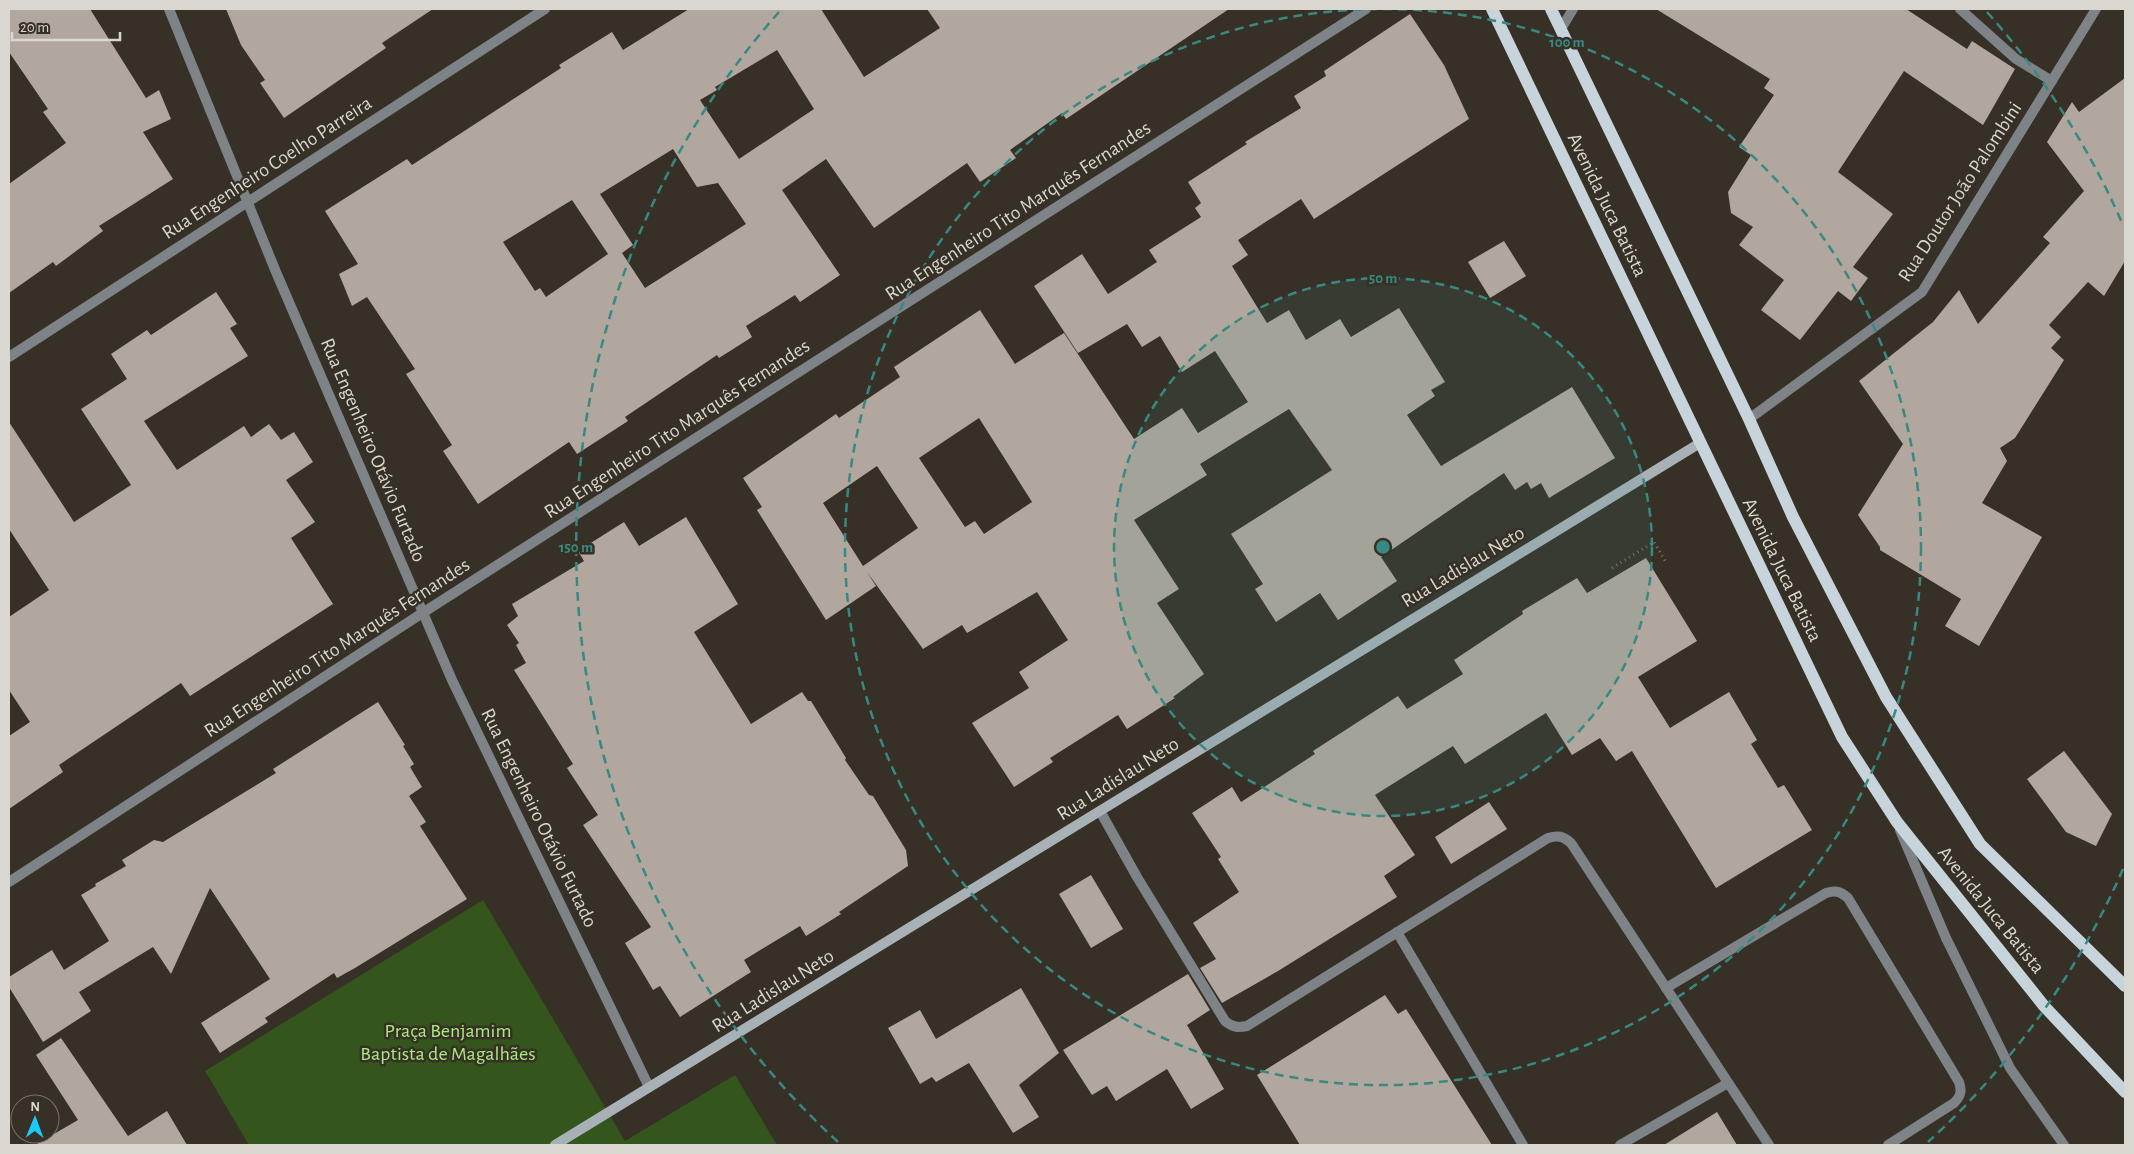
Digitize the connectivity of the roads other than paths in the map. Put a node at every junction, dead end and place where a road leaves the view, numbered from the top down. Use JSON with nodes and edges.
{"nodes":[{"id":1,"x":169,"y":9,"type":"edge"},
{"id":2,"x":545,"y":9,"type":"edge"},
{"id":3,"x":1366,"y":9,"type":"edge"},
{"id":4,"x":1492,"y":9,"type":"edge"},
{"id":5,"x":1551,"y":9,"type":"edge"},
{"id":6,"x":1573,"y":9,"type":"edge"},
{"id":7,"x":1960,"y":9,"type":"edge"},
{"id":8,"x":2096,"y":9,"type":"edge"},
{"id":9,"x":1561,"y":29,"type":"junction"},
{"id":10,"x":2052,"y":80,"type":"junction"},
{"id":11,"x":248,"y":202,"type":"junction"},
{"id":12,"x":9,"y":357,"type":"edge"},
{"id":13,"x":1749,"y":419,"type":"junction"},
{"id":14,"x":1700,"y":443,"type":"junction"},
{"id":15,"x":424,"y":612,"type":"junction"},
{"id":16,"x":1100,"y":811,"type":"junction"},
{"id":17,"x":1897,"y":822,"type":"junction"},
{"id":18,"x":9,"y":882,"type":"edge"},
{"id":19,"x":1397,"y":932,"type":"junction"},
{"id":20,"x":2125,"y":986,"type":"edge"},
{"id":21,"x":1666,"y":988,"type":"junction"},
{"id":22,"x":1728,"y":1083,"type":"junction"},
{"id":23,"x":649,"y":1087,"type":"junction"},
{"id":24,"x":2125,"y":1092,"type":"edge"},
{"id":25,"x":2060,"y":1144,"type":"edge"},
{"id":26,"x":555,"y":1145,"type":"edge"},
{"id":27,"x":1523,"y":1145,"type":"edge"},
{"id":28,"x":1620,"y":1145,"type":"edge"},
{"id":29,"x":1769,"y":1145,"type":"edge"},
{"id":30,"x":1888,"y":1145,"type":"edge"}],
"edges":[{"from":1,"to":11,"type":"street","name":"Rua Engenheiro Otávio Furtado"},
{"from":2,"to":11,"type":"street","name":"Rua Engenheiro Coelho Parreira"},
{"from":3,"to":15,"type":"street","name":"Rua Engenheiro Tito Marquês Fernandes"},
{"from":4,"to":14,"type":"main road","name":"Avenida Juca Batista"},
{"from":5,"to":9,"type":"main road","name":"Avenida Juca Batista"},
{"from":6,"to":9,"type":"street"},
{"from":7,"to":10,"type":"street"},
{"from":8,"to":10,"type":"street","name":"Rua Doutor João Palombini"},
{"from":9,"to":13,"type":"main road","name":"Avenida Juca Batista"},
{"from":10,"to":13,"type":"street","name":"Rua Doutor João Palombini"},
{"from":11,"to":12,"type":"street","name":"Rua Engenheiro Coelho Parreira"},
{"from":11,"to":15,"type":"street","name":"Rua Engenheiro Otávio Furtado"},
{"from":13,"to":20,"type":"main road","name":"Avenida Juca Batista"},
{"from":14,"to":16,"type":"street","name":"Rua Ladislau Neto"},
{"from":14,"to":17,"type":"main road","name":"Avenida Juca Batista"},
{"from":15,"to":18,"type":"street","name":"Rua Engenheiro Tito Marquês Fernandes"},
{"from":15,"to":23,"type":"street","name":"Rua Engenheiro Otávio Furtado"},
{"from":16,"to":19,"type":"street"},
{"from":16,"to":23,"type":"street","name":"Rua Ladislau Neto"},
{"from":17,"to":24,"type":"main road","name":"Avenida Juca Batista"},
{"from":17,"to":25,"type":"street"},
{"from":19,"to":21,"type":"street"},
{"from":19,"to":27,"type":"street"},
{"from":21,"to":22,"type":"street"},
{"from":21,"to":30,"type":"street"},
{"from":22,"to":28,"type":"street"},
{"from":22,"to":29,"type":"street"},
{"from":23,"to":26,"type":"street","name":"Rua Ladislau Neto"}]}
